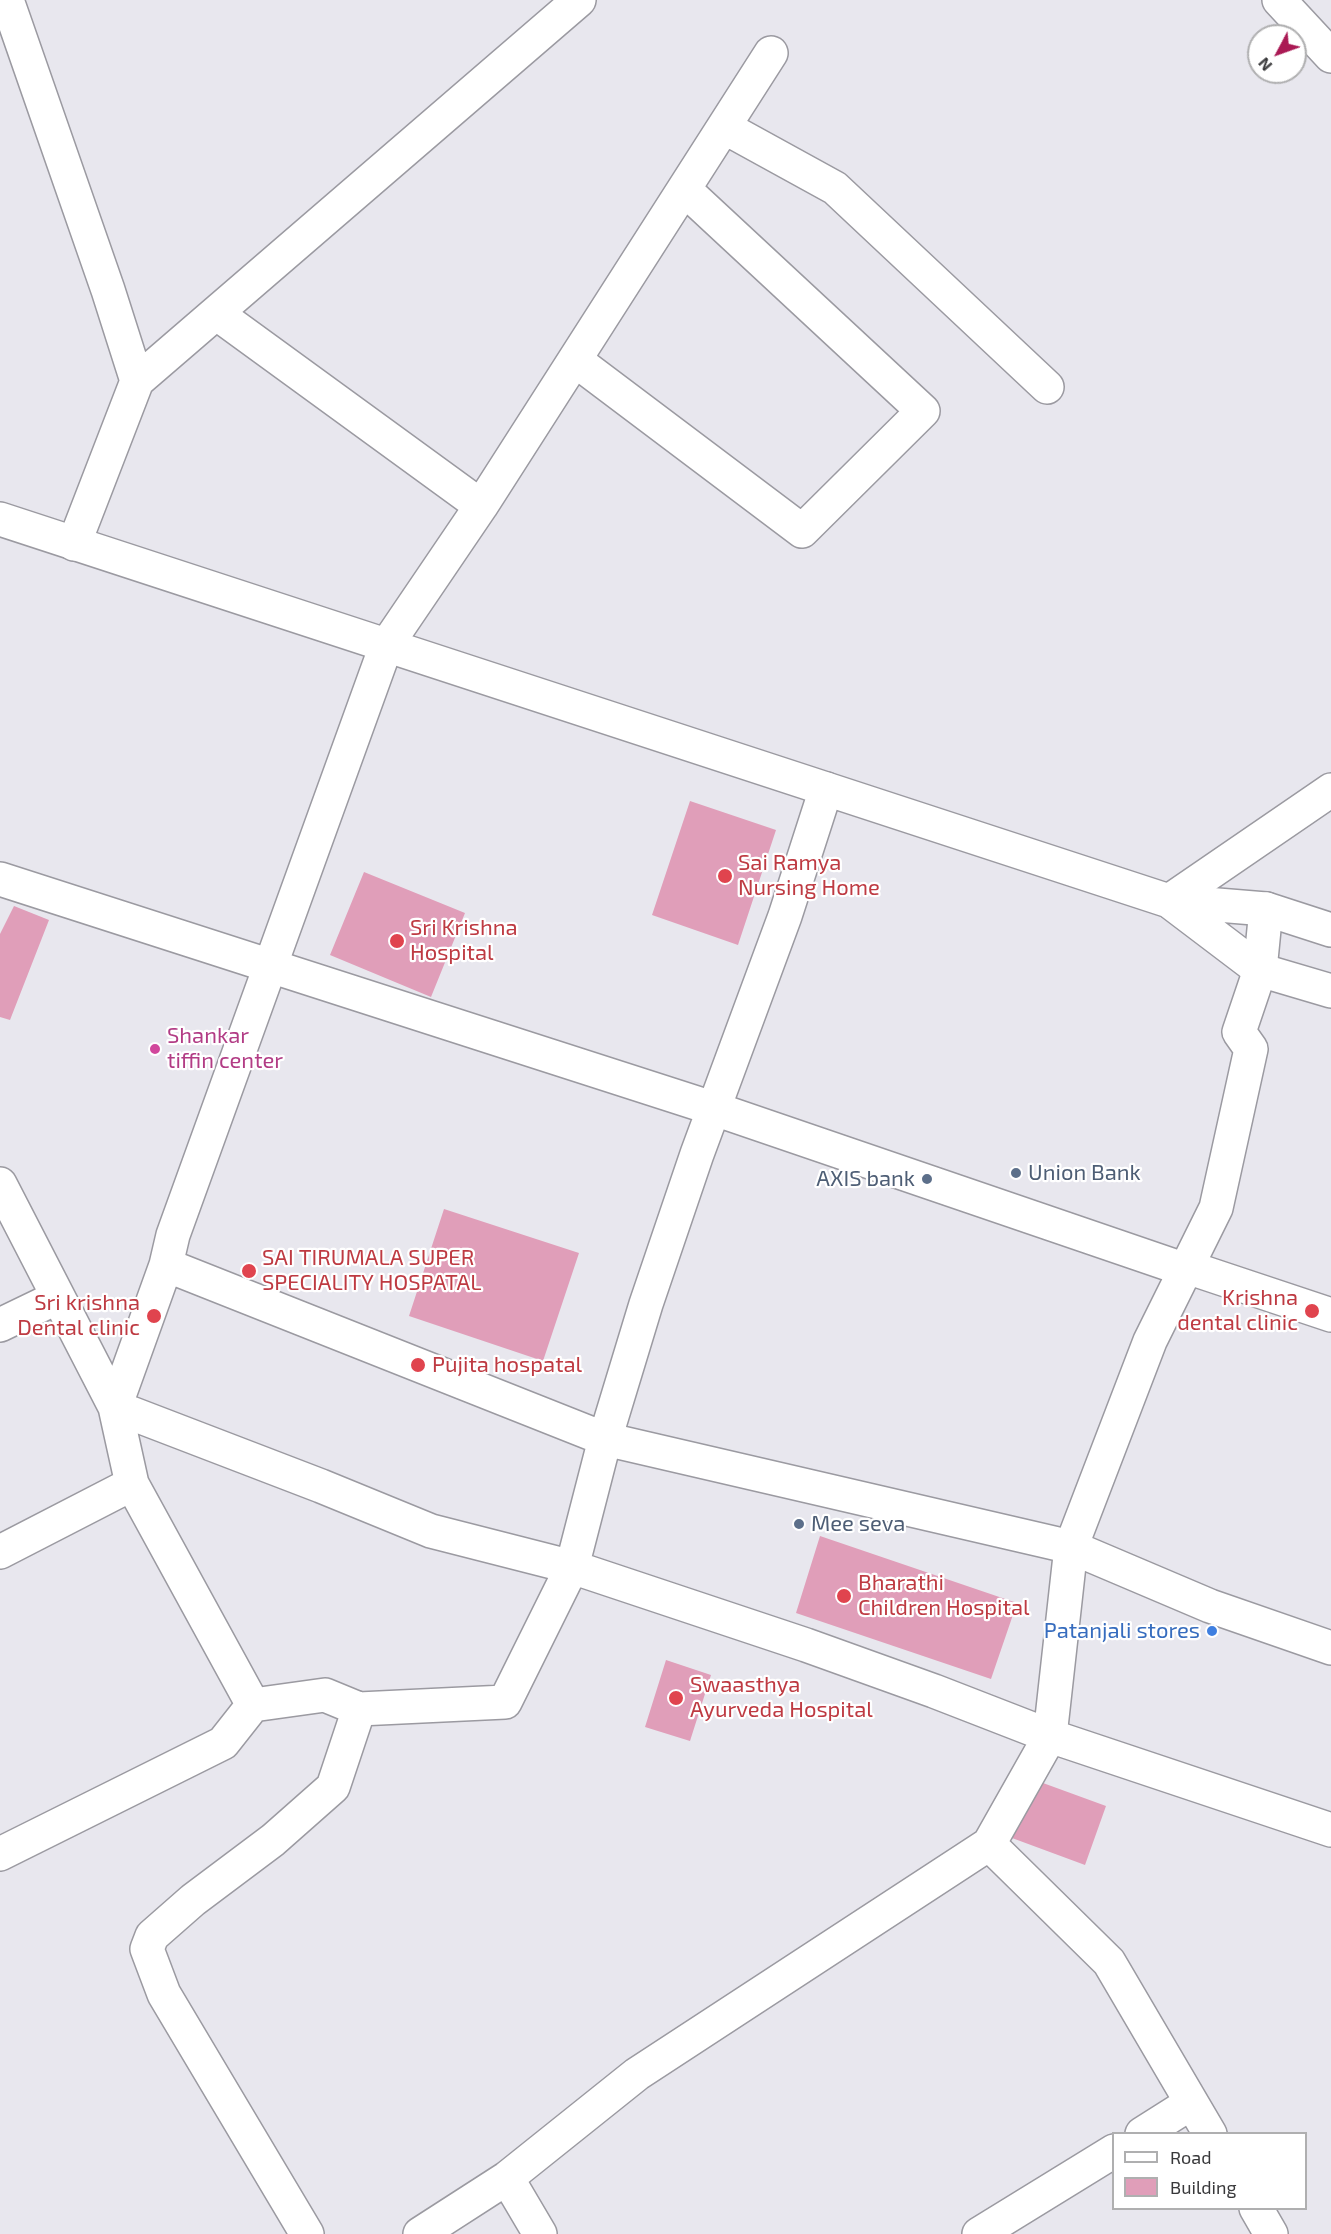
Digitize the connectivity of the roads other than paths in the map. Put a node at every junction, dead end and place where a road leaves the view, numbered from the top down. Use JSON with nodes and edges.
{"nodes":[{"id":1,"x":7,"y":0,"type":"edge"},
{"id":2,"x":579,"y":0,"type":"edge"},
{"id":3,"x":1279,"y":0,"type":"edge"},
{"id":4,"x":771,"y":53,"type":"dead end"},
{"id":5,"x":1331,"y":56,"type":"edge"},
{"id":6,"x":724,"y":127,"type":"junction"},
{"id":7,"x":684,"y":189,"type":"junction"},
{"id":8,"x":216,"y":313,"type":"junction"},
{"id":9,"x":575,"y":360,"type":"junction"},
{"id":10,"x":137,"y":381,"type":"junction"},
{"id":11,"x":1047,"y":387,"type":"dead end"},
{"id":12,"x":481,"y":506,"type":"junction"},
{"id":13,"x":0,"y":519,"type":"edge"},
{"id":14,"x":74,"y":544,"type":"junction"},
{"id":15,"x":386,"y":646,"type":"junction"},
{"id":16,"x":826,"y":789,"type":"junction"},
{"id":17,"x":1331,"y":790,"type":"edge"},
{"id":18,"x":0,"y":879,"type":"edge"},
{"id":19,"x":1169,"y":901,"type":"junction"},
{"id":20,"x":1266,"y":909,"type":"junction"},
{"id":21,"x":1331,"y":930,"type":"edge"},
{"id":22,"x":270,"y":967,"type":"junction"},
{"id":23,"x":1260,"y":970,"type":"junction"},
{"id":24,"x":1331,"y":991,"type":"edge"},
{"id":25,"x":715,"y":1109,"type":"junction"},
{"id":26,"x":0,"y":1184,"type":"edge"},
{"id":27,"x":166,"y":1265,"type":"junction"},
{"id":28,"x":1186,"y":1270,"type":"junction"},
{"id":29,"x":58,"y":1297,"type":"junction"},
{"id":30,"x":1331,"y":1315,"type":"edge"},
{"id":31,"x":0,"y":1325,"type":"edge"},
{"id":32,"x":115,"y":1407,"type":"junction"},
{"id":33,"x":605,"y":1439,"type":"junction"},
{"id":34,"x":132,"y":1484,"type":"junction"},
{"id":35,"x":1071,"y":1547,"type":"junction"},
{"id":36,"x":0,"y":1552,"type":"edge"},
{"id":37,"x":572,"y":1567,"type":"junction"},
{"id":38,"x":1331,"y":1648,"type":"edge"},
{"id":39,"x":254,"y":1705,"type":"junction"},
{"id":40,"x":359,"y":1709,"type":"junction"},
{"id":41,"x":1050,"y":1736,"type":"junction"},
{"id":42,"x":1331,"y":1830,"type":"edge"},
{"id":43,"x":989,"y":1844,"type":"junction"},
{"id":44,"x":0,"y":1854,"type":"edge"},
{"id":45,"x":1191,"y":2103,"type":"junction"},
{"id":46,"x":1144,"y":2132,"type":"edge"},
{"id":47,"x":1209,"y":2132,"type":"edge"},
{"id":48,"x":1112,"y":2152,"type":"edge"},
{"id":49,"x":507,"y":2178,"type":"junction"},
{"id":50,"x":1257,"y":2210,"type":"edge"},
{"id":51,"x":307,"y":2234,"type":"edge"},
{"id":52,"x":420,"y":2234,"type":"edge"},
{"id":53,"x":540,"y":2234,"type":"edge"},
{"id":54,"x":979,"y":2234,"type":"edge"},
{"id":55,"x":1271,"y":2234,"type":"edge"}],
"edges":[{"from":1,"to":10,"type":"street"},
{"from":2,"to":8,"type":"street"},
{"from":3,"to":5,"type":"street"},
{"from":4,"to":6,"type":"street"},
{"from":6,"to":7,"type":"street"},
{"from":6,"to":11,"type":"street"},
{"from":7,"to":9,"type":"street"},
{"from":7,"to":9,"type":"street"},
{"from":8,"to":10,"type":"street"},
{"from":8,"to":12,"type":"street"},
{"from":9,"to":12,"type":"street"},
{"from":10,"to":14,"type":"street"},
{"from":12,"to":15,"type":"street"},
{"from":13,"to":14,"type":"street"},
{"from":14,"to":15,"type":"street"},
{"from":15,"to":16,"type":"street"},
{"from":15,"to":22,"type":"street"},
{"from":16,"to":19,"type":"street"},
{"from":16,"to":25,"type":"street"},
{"from":17,"to":19,"type":"street"},
{"from":18,"to":22,"type":"street"},
{"from":19,"to":20,"type":"street"},
{"from":19,"to":23,"type":"street"},
{"from":20,"to":21,"type":"street"},
{"from":20,"to":23,"type":"street"},
{"from":22,"to":25,"type":"street"},
{"from":22,"to":27,"type":"street"},
{"from":23,"to":24,"type":"street"},
{"from":23,"to":28,"type":"street"},
{"from":25,"to":28,"type":"street"},
{"from":25,"to":33,"type":"street"},
{"from":26,"to":29,"type":"street"},
{"from":27,"to":32,"type":"street"},
{"from":27,"to":33,"type":"street"},
{"from":28,"to":30,"type":"street"},
{"from":28,"to":35,"type":"street"},
{"from":29,"to":31,"type":"street"},
{"from":29,"to":32,"type":"street"},
{"from":32,"to":34,"type":"street"},
{"from":32,"to":37,"type":"street"},
{"from":33,"to":35,"type":"street"},
{"from":33,"to":37,"type":"street"},
{"from":34,"to":36,"type":"street"},
{"from":34,"to":39,"type":"street"},
{"from":35,"to":38,"type":"street"},
{"from":35,"to":41,"type":"street"},
{"from":37,"to":40,"type":"street"},
{"from":37,"to":41,"type":"street"},
{"from":39,"to":40,"type":"street"},
{"from":39,"to":44,"type":"street"},
{"from":40,"to":51,"type":"street"},
{"from":41,"to":42,"type":"street"},
{"from":41,"to":43,"type":"street"},
{"from":43,"to":45,"type":"street"},
{"from":43,"to":49,"type":"street"},
{"from":45,"to":46,"type":"street"},
{"from":45,"to":47,"type":"street"},
{"from":48,"to":54,"type":"street"},
{"from":49,"to":52,"type":"street"},
{"from":49,"to":53,"type":"street"},
{"from":50,"to":55,"type":"street"}]}
